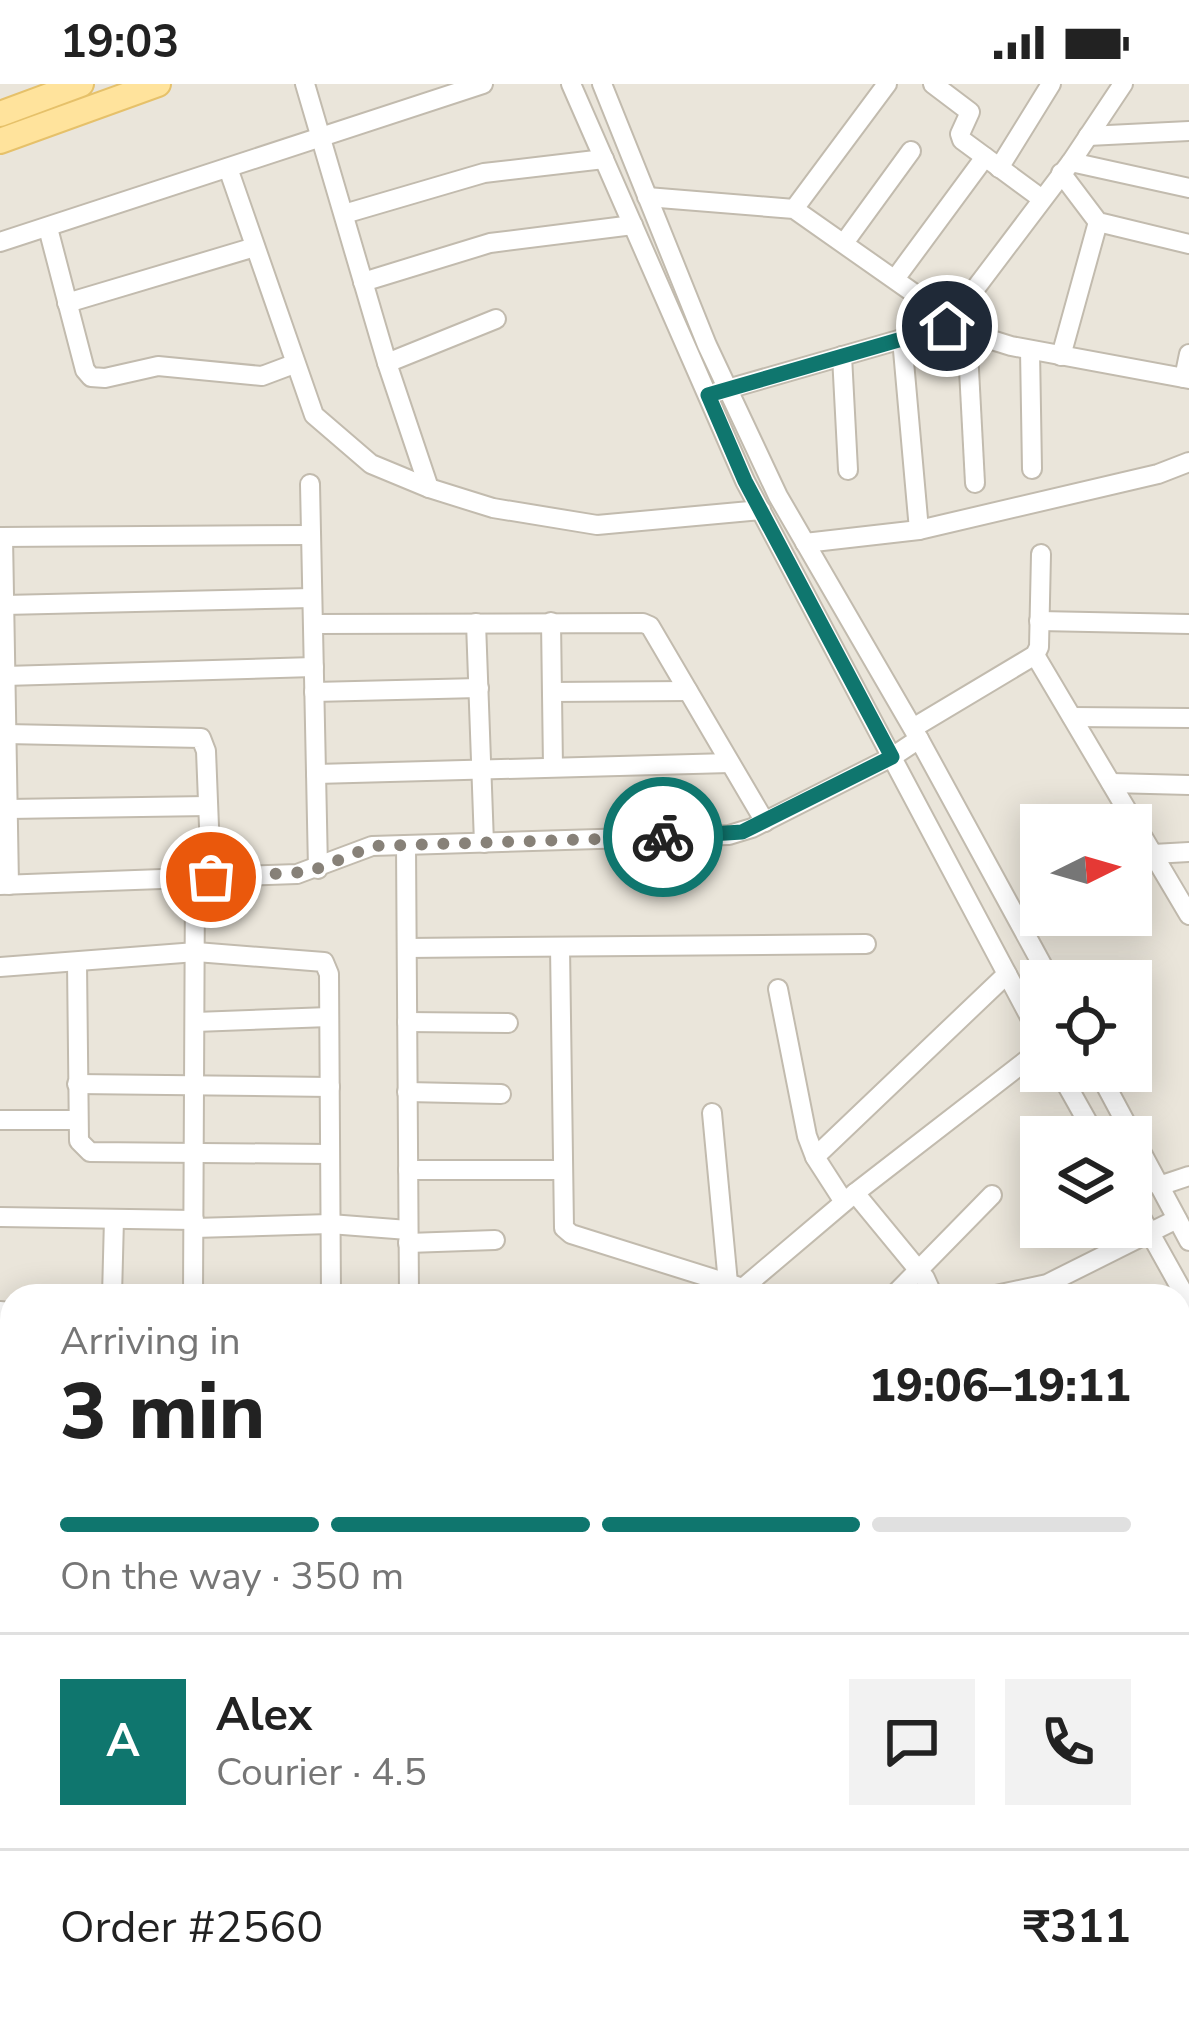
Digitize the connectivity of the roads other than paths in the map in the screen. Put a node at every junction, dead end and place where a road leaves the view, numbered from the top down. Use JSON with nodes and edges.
{"nodes":[{"id":1,"x":81,"y":84,"type":"edge"},
{"id":2,"x":158,"y":84,"type":"edge"},
{"id":3,"x":305,"y":84,"type":"edge"},
{"id":4,"x":483,"y":84,"type":"edge"},
{"id":5,"x":571,"y":84,"type":"edge"},
{"id":6,"x":602,"y":84,"type":"edge"},
{"id":7,"x":886,"y":84,"type":"edge"},
{"id":8,"x":933,"y":84,"type":"edge"},
{"id":9,"x":1051,"y":84,"type":"edge"},
{"id":10,"x":1123,"y":84,"type":"edge"},
{"id":11,"x":0,"y":114,"type":"edge"},
{"id":12,"x":1189,"y":131,"type":"edge"},
{"id":13,"x":1088,"y":136,"type":"junction"},
{"id":14,"x":322,"y":137,"type":"junction"},
{"id":15,"x":0,"y":141,"type":"edge"},
{"id":16,"x":911,"y":152,"type":"dead end"},
{"id":17,"x":604,"y":159,"type":"junction"},
{"id":18,"x":993,"y":162,"type":"junction"},
{"id":19,"x":228,"y":168,"type":"junction"},
{"id":20,"x":1066,"y":168,"type":"junction"},
{"id":21,"x":639,"y":175,"type":"junction"},
{"id":22,"x":615,"y":184,"type":"junction"},
{"id":23,"x":1189,"y":188,"type":"edge"},
{"id":24,"x":647,"y":197,"type":"junction"},
{"id":25,"x":1042,"y":199,"type":"junction"},
{"id":26,"x":794,"y":209,"type":"junction"},
{"id":27,"x":344,"y":214,"type":"junction"},
{"id":28,"x":1098,"y":222,"type":"junction"},
{"id":29,"x":633,"y":226,"type":"junction"},
{"id":30,"x":48,"y":227,"type":"junction"},
{"id":31,"x":0,"y":242,"type":"edge"},
{"id":32,"x":844,"y":243,"type":"junction"},
{"id":33,"x":1189,"y":244,"type":"edge"},
{"id":34,"x":255,"y":247,"type":"junction"},
{"id":35,"x":895,"y":279,"type":"junction"},
{"id":36,"x":364,"y":282,"type":"junction"},
{"id":37,"x":67,"y":303,"type":"junction"},
{"id":38,"x":496,"y":319,"type":"dead end"},
{"id":39,"x":956,"y":326,"type":"junction"},
{"id":40,"x":902,"y":339,"type":"junction"},
{"id":41,"x":1030,"y":350,"type":"junction"},
{"id":42,"x":1189,"y":354,"type":"edge"},
{"id":43,"x":842,"y":356,"type":"junction"},
{"id":44,"x":1061,"y":356,"type":"junction"},
{"id":45,"x":387,"y":363,"type":"junction"},
{"id":46,"x":294,"y":364,"type":"junction"},
{"id":47,"x":1186,"y":379,"type":"edge"},
{"id":48,"x":728,"y":389,"type":"junction"},
{"id":49,"x":708,"y":395,"type":"junction"},
{"id":50,"x":1189,"y":462,"type":"edge"},
{"id":51,"x":1032,"y":469,"type":"dead end"},
{"id":52,"x":848,"y":470,"type":"dead end"},
{"id":53,"x":975,"y":482,"type":"dead end"},
{"id":54,"x":310,"y":484,"type":"dead end"},
{"id":55,"x":429,"y":488,"type":"junction"},
{"id":56,"x":761,"y":510,"type":"junction"},
{"id":57,"x":920,"y":530,"type":"junction"},
{"id":58,"x":310,"y":535,"type":"junction"},
{"id":59,"x":1,"y":537,"type":"edge"},
{"id":60,"x":805,"y":543,"type":"junction"},
{"id":61,"x":1041,"y":554,"type":"dead end"},
{"id":62,"x":312,"y":598,"type":"junction"},
{"id":63,"x":4,"y":605,"type":"junction"},
{"id":64,"x":1039,"y":621,"type":"junction"},
{"id":65,"x":551,"y":622,"type":"junction"},
{"id":66,"x":476,"y":623,"type":"junction"},
{"id":67,"x":313,"y":624,"type":"junction"},
{"id":68,"x":1189,"y":624,"type":"edge"},
{"id":69,"x":1035,"y":655,"type":"junction"},
{"id":70,"x":314,"y":667,"type":"junction"},
{"id":71,"x":5,"y":676,"type":"junction"},
{"id":72,"x":478,"y":688,"type":"junction"},
{"id":73,"x":688,"y":691,"type":"junction"},
{"id":74,"x":314,"y":692,"type":"junction"},
{"id":75,"x":552,"y":692,"type":"junction"},
{"id":76,"x":1072,"y":717,"type":"junction"},
{"id":77,"x":1189,"y":718,"type":"edge"},
{"id":78,"x":916,"y":733,"type":"junction"},
{"id":79,"x":6,"y":734,"type":"junction"},
{"id":80,"x":892,"y":757,"type":"junction"},
{"id":81,"x":730,"y":763,"type":"junction"},
{"id":82,"x":553,"y":767,"type":"junction"},
{"id":83,"x":482,"y":770,"type":"junction"},
{"id":84,"x":316,"y":774,"type":"junction"},
{"id":85,"x":1111,"y":783,"type":"junction"},
{"id":86,"x":1189,"y":785,"type":"edge"},
{"id":87,"x":208,"y":806,"type":"junction"},
{"id":88,"x":8,"y":809,"type":"junction"},
{"id":89,"x":765,"y":822,"type":"junction"},
{"id":90,"x":484,"y":843,"type":"junction"},
{"id":91,"x":406,"y":845,"type":"junction"},
{"id":92,"x":1189,"y":852,"type":"edge"},
{"id":93,"x":1153,"y":854,"type":"junction"},
{"id":94,"x":318,"y":869,"type":"junction"},
{"id":95,"x":203,"y":878,"type":"junction"},
{"id":96,"x":4,"y":885,"type":"edge"},
{"id":97,"x":1189,"y":914,"type":"edge"},
{"id":98,"x":866,"y":944,"type":"dead end"},
{"id":99,"x":560,"y":947,"type":"junction"},
{"id":100,"x":407,"y":948,"type":"junction"},
{"id":101,"x":196,"y":952,"type":"junction"},
{"id":102,"x":1040,"y":960,"type":"edge"},
{"id":103,"x":77,"y":963,"type":"junction"},
{"id":104,"x":0,"y":967,"type":"edge"},
{"id":105,"x":1007,"y":974,"type":"junction"},
{"id":106,"x":778,"y":989,"type":"dead end"},
{"id":107,"x":1020,"y":998,"type":"edge"},
{"id":108,"x":329,"y":1017,"type":"junction"},
{"id":109,"x":195,"y":1022,"type":"junction"},
{"id":110,"x":407,"y":1022,"type":"junction"},
{"id":111,"x":508,"y":1023,"type":"dead end"},
{"id":112,"x":1020,"y":1065,"type":"edge"},
{"id":113,"x":76,"y":1084,"type":"junction"},
{"id":114,"x":195,"y":1084,"type":"junction"},
{"id":115,"x":330,"y":1087,"type":"junction"},
{"id":116,"x":407,"y":1092,"type":"junction"},
{"id":117,"x":1109,"y":1092,"type":"edge"},
{"id":118,"x":501,"y":1094,"type":"dead end"},
{"id":119,"x":712,"y":1113,"type":"dead end"},
{"id":120,"x":0,"y":1120,"type":"edge"},
{"id":121,"x":78,"y":1120,"type":"junction"},
{"id":122,"x":194,"y":1152,"type":"junction"},
{"id":123,"x":330,"y":1154,"type":"junction"},
{"id":124,"x":815,"y":1157,"type":"junction"},
{"id":125,"x":408,"y":1170,"type":"junction"},
{"id":126,"x":561,"y":1170,"type":"junction"},
{"id":127,"x":1189,"y":1176,"type":"edge"},
{"id":128,"x":1160,"y":1186,"type":"junction"},
{"id":129,"x":992,"y":1195,"type":"dead end"},
{"id":130,"x":849,"y":1198,"type":"junction"},
{"id":131,"x":0,"y":1217,"type":"edge"},
{"id":132,"x":115,"y":1219,"type":"junction"},
{"id":133,"x":1177,"y":1219,"type":"junction"},
{"id":134,"x":194,"y":1224,"type":"junction"},
{"id":135,"x":330,"y":1224,"type":"junction"},
{"id":136,"x":1152,"y":1234,"type":"edge"},
{"id":137,"x":408,"y":1236,"type":"junction"},
{"id":138,"x":1152,"y":1237,"type":"edge"},
{"id":139,"x":494,"y":1240,"type":"dead end"},
{"id":140,"x":1189,"y":1241,"type":"edge"},
{"id":141,"x":1123,"y":1248,"type":"edge"},
{"id":142,"x":917,"y":1269,"type":"junction"},
{"id":143,"x":112,"y":1284,"type":"edge"},
{"id":144,"x":193,"y":1284,"type":"edge"},
{"id":145,"x":331,"y":1284,"type":"edge"},
{"id":146,"x":409,"y":1284,"type":"edge"},
{"id":147,"x":720,"y":1284,"type":"edge"},
{"id":148,"x":734,"y":1284,"type":"edge"},
{"id":149,"x":741,"y":1284,"type":"edge"},
{"id":150,"x":904,"y":1284,"type":"edge"},
{"id":151,"x":926,"y":1284,"type":"edge"},
{"id":152,"x":1043,"y":1284,"type":"edge"},
{"id":153,"x":1178,"y":1284,"type":"edge"}],
"edges":[{"from":1,"to":11,"type":"main road"},
{"from":2,"to":15,"type":"main road"},
{"from":3,"to":14,"type":"street"},
{"from":4,"to":14,"type":"street"},
{"from":5,"to":17,"type":"street"},
{"from":6,"to":21,"type":"street"},
{"from":7,"to":26,"type":"street"},
{"from":8,"to":18,"type":"street"},
{"from":9,"to":18,"type":"street"},
{"from":10,"to":13,"type":"street"},
{"from":12,"to":13,"type":"street"},
{"from":13,"to":20,"type":"street"},
{"from":14,"to":19,"type":"street"},
{"from":14,"to":27,"type":"street"},
{"from":16,"to":32,"type":"street"},
{"from":17,"to":22,"type":"street"},
{"from":17,"to":27,"type":"street"},
{"from":18,"to":25,"type":"street"},
{"from":18,"to":35,"type":"street"},
{"from":19,"to":30,"type":"street"},
{"from":19,"to":34,"type":"street"},
{"from":20,"to":23,"type":"street"},
{"from":20,"to":25,"type":"street"},
{"from":20,"to":28,"type":"street"},
{"from":21,"to":22,"type":"street"},
{"from":21,"to":24,"type":"street"},
{"from":22,"to":29,"type":"street"},
{"from":24,"to":26,"type":"street"},
{"from":24,"to":48,"type":"street"},
{"from":25,"to":39,"type":"street"},
{"from":26,"to":32,"type":"street"},
{"from":27,"to":36,"type":"street"},
{"from":28,"to":33,"type":"street"},
{"from":28,"to":44,"type":"street"},
{"from":29,"to":36,"type":"street"},
{"from":29,"to":49,"type":"street"},
{"from":30,"to":31,"type":"street"},
{"from":30,"to":37,"type":"street"},
{"from":32,"to":35,"type":"street"},
{"from":34,"to":37,"type":"street"},
{"from":34,"to":46,"type":"street"},
{"from":35,"to":39,"type":"street"},
{"from":36,"to":45,"type":"street"},
{"from":37,"to":46,"type":"street"},
{"from":38,"to":45,"type":"street"},
{"from":39,"to":40,"type":"street"},
{"from":39,"to":41,"type":"street"},
{"from":39,"to":53,"type":"street"},
{"from":40,"to":43,"type":"street"},
{"from":40,"to":57,"type":"street"},
{"from":41,"to":44,"type":"street"},
{"from":41,"to":51,"type":"street"},
{"from":42,"to":47,"type":"street"},
{"from":43,"to":48,"type":"street"},
{"from":43,"to":52,"type":"street"},
{"from":44,"to":47,"type":"street"},
{"from":45,"to":55,"type":"street"},
{"from":46,"to":55,"type":"street"},
{"from":48,"to":49,"type":"street"},
{"from":48,"to":60,"type":"street"},
{"from":49,"to":56,"type":"street"},
{"from":50,"to":57,"type":"street"},
{"from":54,"to":58,"type":"street"},
{"from":55,"to":56,"type":"street"},
{"from":56,"to":80,"type":"street"},
{"from":57,"to":60,"type":"street"},
{"from":58,"to":59,"type":"street"},
{"from":58,"to":62,"type":"street"},
{"from":59,"to":63,"type":"street"},
{"from":60,"to":78,"type":"street"},
{"from":61,"to":64,"type":"street"},
{"from":62,"to":63,"type":"street"},
{"from":62,"to":67,"type":"street"},
{"from":63,"to":71,"type":"street"},
{"from":64,"to":68,"type":"street"},
{"from":64,"to":69,"type":"street"},
{"from":65,"to":66,"type":"street"},
{"from":65,"to":73,"type":"street"},
{"from":65,"to":75,"type":"street"},
{"from":66,"to":67,"type":"street"},
{"from":66,"to":72,"type":"street"},
{"from":67,"to":70,"type":"street"},
{"from":69,"to":76,"type":"street"},
{"from":69,"to":78,"type":"street"},
{"from":70,"to":71,"type":"street"},
{"from":70,"to":74,"type":"street"},
{"from":71,"to":79,"type":"street"},
{"from":72,"to":74,"type":"street"},
{"from":72,"to":83,"type":"street"},
{"from":73,"to":75,"type":"street"},
{"from":73,"to":81,"type":"street"},
{"from":74,"to":84,"type":"street"},
{"from":75,"to":82,"type":"street"},
{"from":76,"to":77,"type":"street"},
{"from":76,"to":85,"type":"street"},
{"from":78,"to":80,"type":"street"},
{"from":78,"to":102,"type":"street"},
{"from":79,"to":87,"type":"street"},
{"from":79,"to":88,"type":"street"},
{"from":80,"to":89,"type":"street"},
{"from":80,"to":105,"type":"street"},
{"from":81,"to":82,"type":"street"},
{"from":81,"to":89,"type":"street"},
{"from":82,"to":83,"type":"street"},
{"from":83,"to":84,"type":"street"},
{"from":83,"to":90,"type":"street"},
{"from":84,"to":94,"type":"street"},
{"from":85,"to":86,"type":"street"},
{"from":85,"to":93,"type":"street"},
{"from":87,"to":88,"type":"street"},
{"from":87,"to":95,"type":"street"},
{"from":88,"to":96,"type":"street"},
{"from":89,"to":90,"type":"street"},
{"from":90,"to":91,"type":"street"},
{"from":91,"to":94,"type":"street"},
{"from":91,"to":100,"type":"street"},
{"from":92,"to":93,"type":"street"},
{"from":93,"to":97,"type":"street"},
{"from":94,"to":95,"type":"street"},
{"from":95,"to":96,"type":"street"},
{"from":95,"to":101,"type":"street"},
{"from":98,"to":99,"type":"street"},
{"from":99,"to":100,"type":"street"},
{"from":99,"to":126,"type":"street"},
{"from":100,"to":110,"type":"street"},
{"from":101,"to":103,"type":"street"},
{"from":101,"to":108,"type":"street"},
{"from":101,"to":109,"type":"street"},
{"from":103,"to":104,"type":"street"},
{"from":103,"to":113,"type":"street"},
{"from":105,"to":107,"type":"street"},
{"from":105,"to":124,"type":"street"},
{"from":106,"to":124,"type":"street"},
{"from":108,"to":109,"type":"street"},
{"from":108,"to":115,"type":"street"},
{"from":109,"to":114,"type":"street"},
{"from":110,"to":111,"type":"street"},
{"from":110,"to":116,"type":"street"},
{"from":112,"to":130,"type":"street"},
{"from":113,"to":114,"type":"street"},
{"from":113,"to":121,"type":"street"},
{"from":114,"to":115,"type":"street"},
{"from":114,"to":122,"type":"street"},
{"from":115,"to":123,"type":"street"},
{"from":116,"to":118,"type":"street"},
{"from":116,"to":125,"type":"street"},
{"from":117,"to":128,"type":"street"},
{"from":119,"to":148,"type":"street"},
{"from":120,"to":121,"type":"street"},
{"from":121,"to":122,"type":"street"},
{"from":122,"to":123,"type":"street"},
{"from":122,"to":134,"type":"street"},
{"from":123,"to":135,"type":"street"},
{"from":124,"to":130,"type":"street"},
{"from":125,"to":126,"type":"street"},
{"from":125,"to":137,"type":"street"},
{"from":126,"to":147,"type":"street"},
{"from":127,"to":128,"type":"street"},
{"from":128,"to":133,"type":"street"},
{"from":129,"to":142,"type":"street"},
{"from":130,"to":142,"type":"street"},
{"from":130,"to":149,"type":"street"},
{"from":131,"to":132,"type":"street"},
{"from":132,"to":134,"type":"street"},
{"from":132,"to":143,"type":"street"},
{"from":133,"to":136,"type":"street"},
{"from":133,"to":140,"type":"street"},
{"from":134,"to":135,"type":"street"},
{"from":134,"to":144,"type":"street"},
{"from":135,"to":137,"type":"street"},
{"from":135,"to":145,"type":"street"},
{"from":137,"to":139,"type":"street"},
{"from":137,"to":146,"type":"street"},
{"from":138,"to":153,"type":"street"},
{"from":141,"to":152,"type":"street"},
{"from":142,"to":150,"type":"street"},
{"from":142,"to":151,"type":"street"}]}
